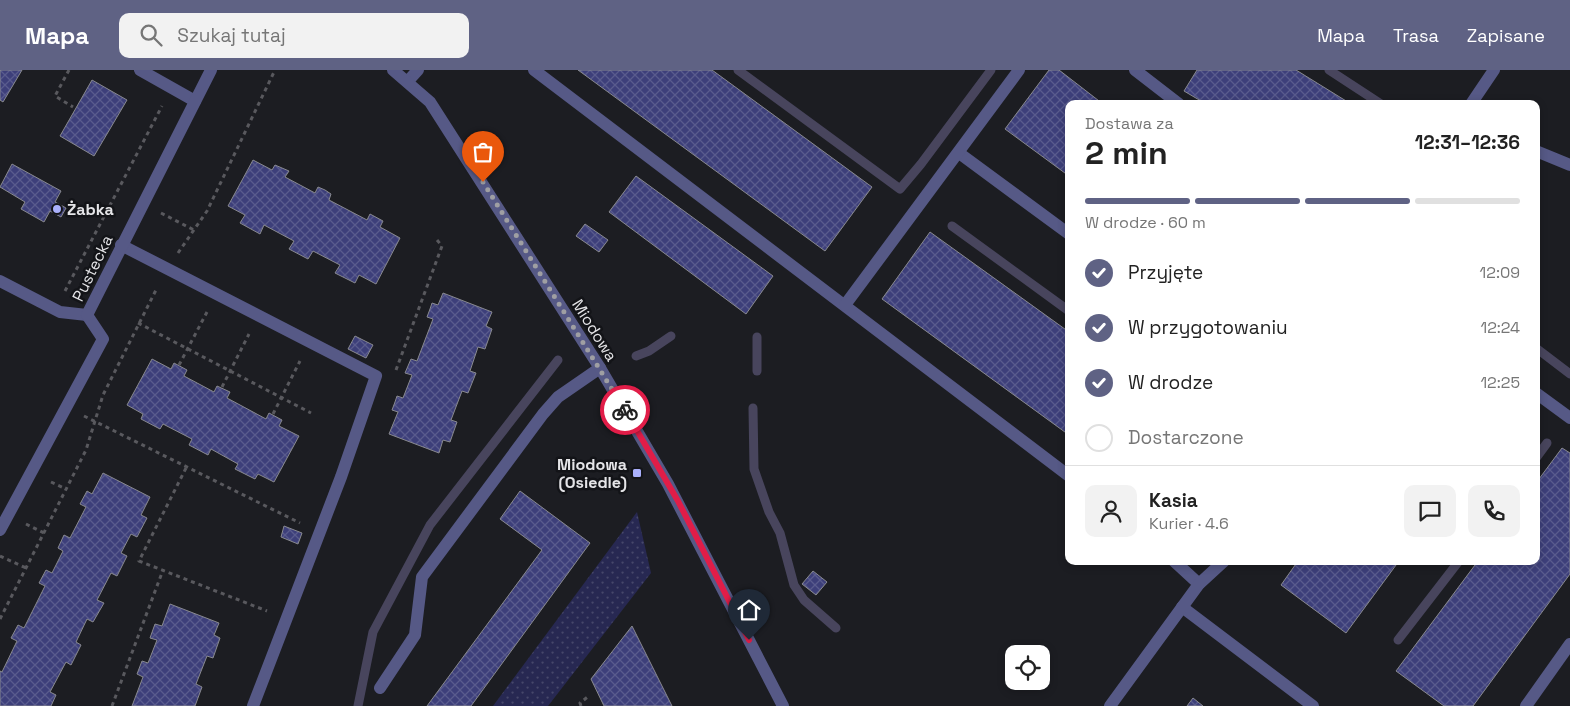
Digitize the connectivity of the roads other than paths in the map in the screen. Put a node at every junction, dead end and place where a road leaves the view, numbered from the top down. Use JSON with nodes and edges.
{"nodes":[{"id":1,"x":140,"y":70,"type":"edge"},
{"id":2,"x":211,"y":70,"type":"edge"},
{"id":3,"x":392,"y":70,"type":"edge"},
{"id":4,"x":418,"y":70,"type":"edge"},
{"id":5,"x":534,"y":70,"type":"edge"},
{"id":6,"x":1019,"y":70,"type":"edge"},
{"id":7,"x":1135,"y":70,"type":"edge"},
{"id":8,"x":1494,"y":70,"type":"edge"},
{"id":9,"x":408,"y":81,"type":"junction"},
{"id":10,"x":1174,"y":100,"type":"edge"},
{"id":11,"x":1474,"y":100,"type":"edge"},
{"id":12,"x":195,"y":101,"type":"junction"},
{"id":13,"x":959,"y":153,"type":"junction"},
{"id":14,"x":1540,"y":153,"type":"edge"},
{"id":15,"x":1570,"y":165,"type":"edge"},
{"id":16,"x":1065,"y":231,"type":"edge"},
{"id":17,"x":121,"y":245,"type":"junction"},
{"id":18,"x":0,"y":281,"type":"edge"},
{"id":19,"x":845,"y":305,"type":"junction"},
{"id":20,"x":87,"y":315,"type":"junction"},
{"id":21,"x":600,"y":368,"type":"junction"},
{"id":22,"x":1540,"y":396,"type":"edge"},
{"id":23,"x":1570,"y":418,"type":"edge"},
{"id":24,"x":1065,"y":473,"type":"edge"},
{"id":25,"x":0,"y":530,"type":"edge"},
{"id":26,"x":1178,"y":565,"type":"edge"},
{"id":27,"x":1220,"y":565,"type":"edge"},
{"id":28,"x":1199,"y":584,"type":"junction"},
{"id":29,"x":1182,"y":607,"type":"junction"},
{"id":30,"x":1570,"y":644,"type":"edge"},
{"id":31,"x":380,"y":688,"type":"dead end"},
{"id":32,"x":253,"y":706,"type":"edge"},
{"id":33,"x":783,"y":706,"type":"edge"},
{"id":34,"x":1110,"y":706,"type":"edge"},
{"id":35,"x":1312,"y":706,"type":"edge"},
{"id":36,"x":1526,"y":706,"type":"edge"}],
"edges":[{"from":1,"to":12,"type":"street"},
{"from":2,"to":12,"type":"street","name":"Pustecka"},
{"from":3,"to":9,"type":"street","name":"Miodowa"},
{"from":4,"to":9,"type":"street"},
{"from":5,"to":19,"type":"street"},
{"from":6,"to":13,"type":"street"},
{"from":7,"to":10,"type":"street"},
{"from":8,"to":11,"type":"street"},
{"from":9,"to":21,"type":"street","name":"Miodowa"},
{"from":12,"to":17,"type":"street","name":"Pustecka"},
{"from":13,"to":16,"type":"street"},
{"from":13,"to":19,"type":"street"},
{"from":14,"to":15,"type":"street"},
{"from":17,"to":20,"type":"street","name":"Pustecka"},
{"from":17,"to":32,"type":"street"},
{"from":18,"to":20,"type":"street"},
{"from":19,"to":24,"type":"street"},
{"from":20,"to":25,"type":"street","name":"Pustecka"},
{"from":21,"to":31,"type":"street"},
{"from":21,"to":33,"type":"street","name":"Miodowa"},
{"from":22,"to":23,"type":"street"},
{"from":26,"to":28,"type":"street"},
{"from":27,"to":28,"type":"street"},
{"from":28,"to":29,"type":"street"},
{"from":29,"to":34,"type":"street"},
{"from":29,"to":35,"type":"street"},
{"from":30,"to":36,"type":"street"}]}
